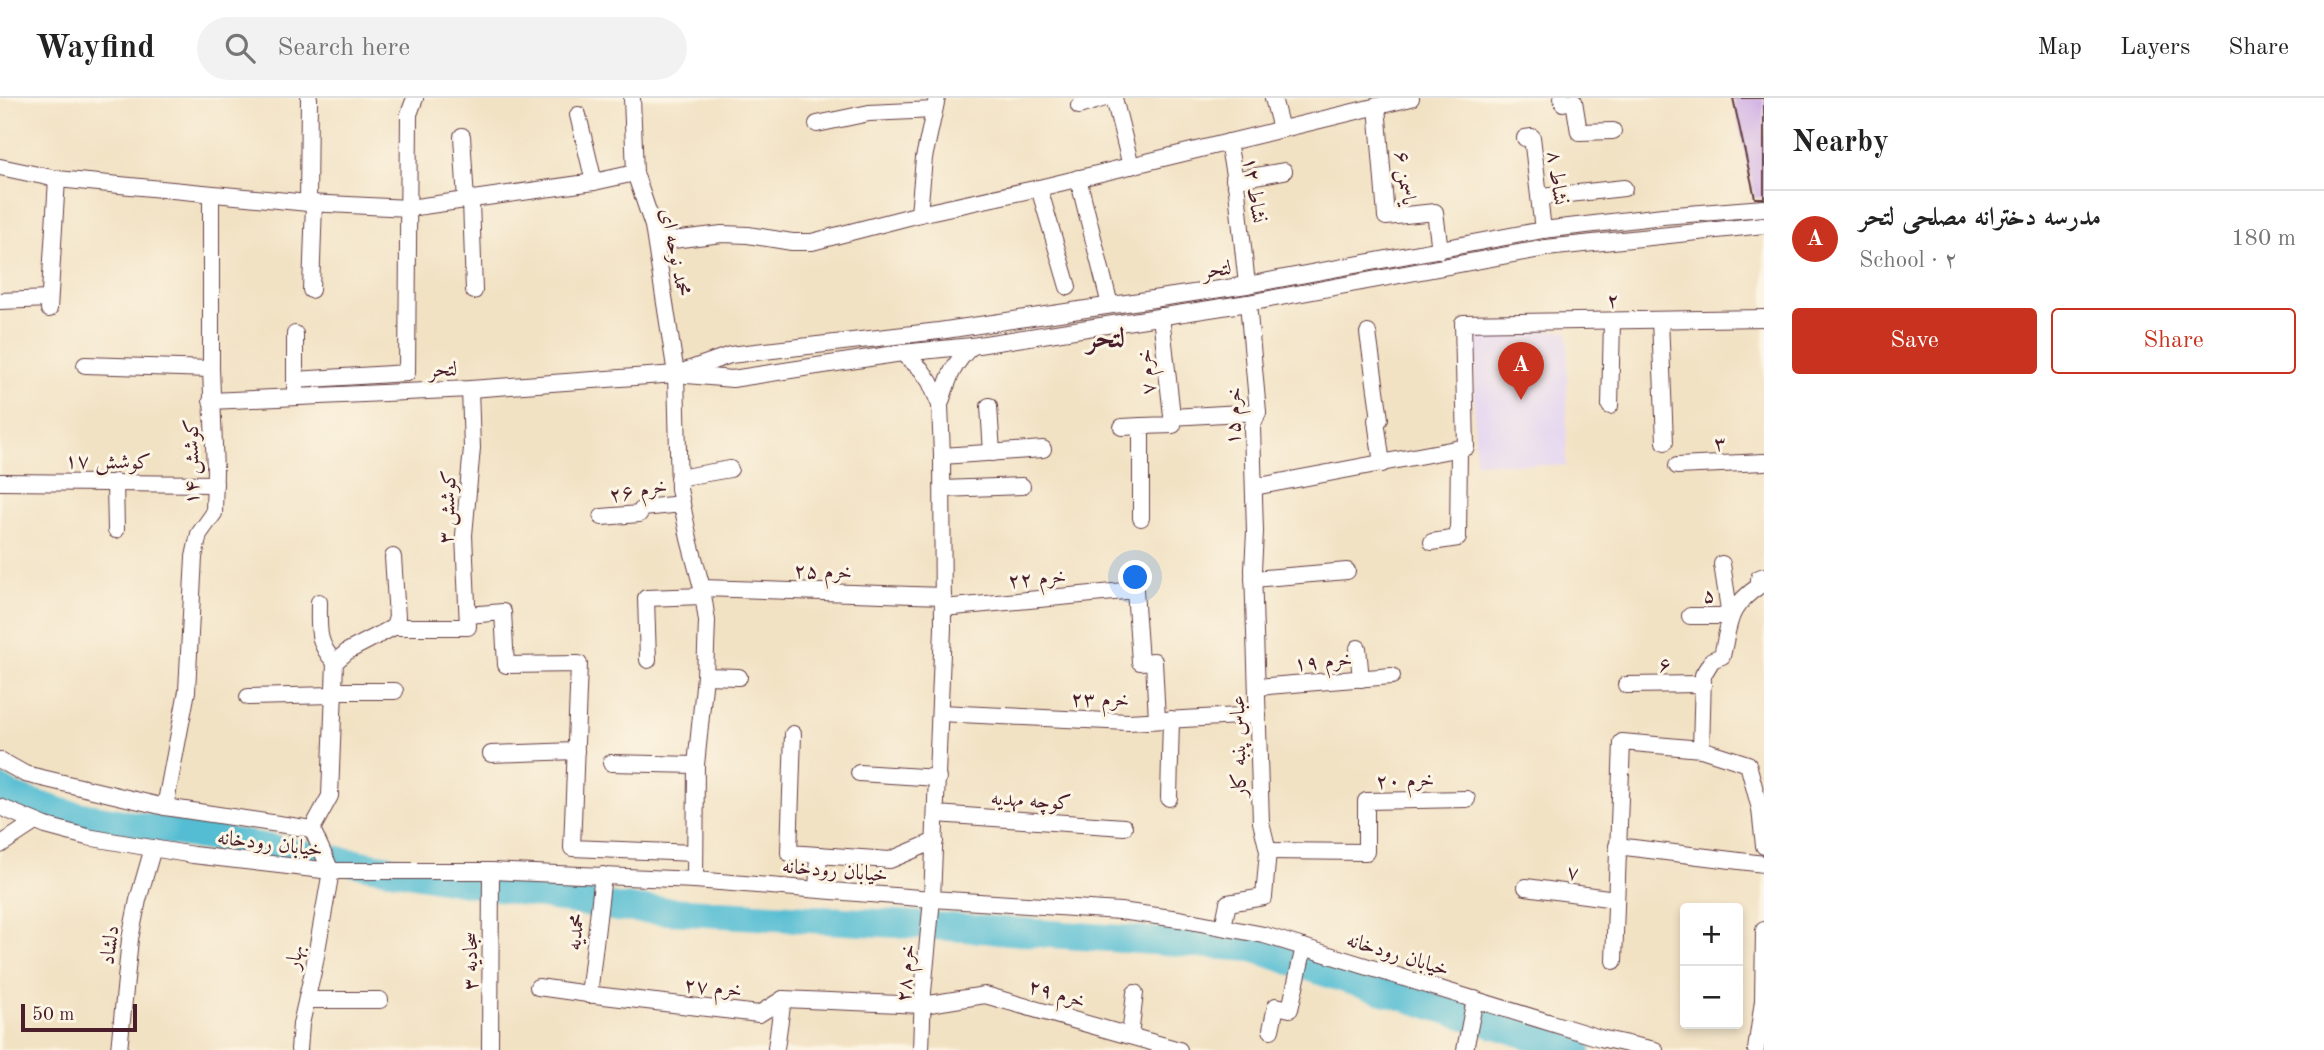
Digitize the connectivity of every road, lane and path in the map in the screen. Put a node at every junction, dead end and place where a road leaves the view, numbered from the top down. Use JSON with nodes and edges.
{"nodes":[{"id":1,"x":309,"y":98,"type":"edge"},
{"id":2,"x":415,"y":98,"type":"edge"},
{"id":3,"x":632,"y":98,"type":"edge"},
{"id":4,"x":1105,"y":98,"type":"edge"},
{"id":5,"x":1114,"y":98,"type":"edge"},
{"id":6,"x":1273,"y":98,"type":"edge"},
{"id":7,"x":1411,"y":98,"type":"edge"},
{"id":8,"x":1562,"y":98,"type":"edge"},
{"id":9,"x":936,"y":104,"type":"edge"},
{"id":10,"x":1079,"y":106,"type":"dead end"},
{"id":11,"x":1344,"y":106,"type":"edge"},
{"id":12,"x":1377,"y":106,"type":"junction"},
{"id":13,"x":578,"y":115,"type":"dead end"},
{"id":14,"x":817,"y":124,"type":"dead end"},
{"id":15,"x":1282,"y":129,"type":"junction"},
{"id":16,"x":1613,"y":131,"type":"dead end"},
{"id":17,"x":462,"y":135,"type":"dead end"},
{"id":18,"x":1525,"y":138,"type":"dead end"},
{"id":19,"x":1228,"y":142,"type":"junction"},
{"id":20,"x":1131,"y":166,"type":"junction"},
{"id":21,"x":0,"y":167,"type":"edge"},
{"id":22,"x":1284,"y":171,"type":"dead end"},
{"id":23,"x":635,"y":173,"type":"junction"},
{"id":24,"x":1078,"y":178,"type":"junction"},
{"id":25,"x":57,"y":179,"type":"junction"},
{"id":26,"x":1234,"y":180,"type":"junction"},
{"id":27,"x":594,"y":182,"type":"junction"},
{"id":28,"x":1039,"y":188,"type":"junction"},
{"id":29,"x":1624,"y":188,"type":"dead end"},
{"id":30,"x":211,"y":194,"type":"junction"},
{"id":31,"x":1541,"y":197,"type":"junction"},
{"id":32,"x":468,"y":200,"type":"junction"},
{"id":33,"x":311,"y":203,"type":"junction"},
{"id":34,"x":410,"y":208,"type":"junction"},
{"id":35,"x":1764,"y":208,"type":"edge"},
{"id":36,"x":919,"y":214,"type":"junction"},
{"id":37,"x":1663,"y":216,"type":"junction"},
{"id":38,"x":1764,"y":225,"type":"edge"},
{"id":39,"x":1544,"y":230,"type":"junction"},
{"id":40,"x":1665,"y":234,"type":"junction"},
{"id":41,"x":656,"y":242,"type":"junction"},
{"id":42,"x":1440,"y":250,"type":"junction"},
{"id":43,"x":1247,"y":285,"type":"junction"},
{"id":44,"x":1068,"y":287,"type":"dead end"},
{"id":45,"x":310,"y":290,"type":"dead end"},
{"id":46,"x":474,"y":290,"type":"dead end"},
{"id":47,"x":0,"y":301,"type":"edge"},
{"id":48,"x":1248,"y":303,"type":"junction"},
{"id":49,"x":1110,"y":305,"type":"junction"},
{"id":50,"x":1161,"y":316,"type":"junction"},
{"id":51,"x":1764,"y":317,"type":"edge"},
{"id":52,"x":1660,"y":320,"type":"junction"},
{"id":53,"x":1612,"y":321,"type":"junction"},
{"id":54,"x":1764,"y":324,"type":"edge"},
{"id":55,"x":1368,"y":333,"type":"dead end"},
{"id":56,"x":295,"y":334,"type":"dead end"},
{"id":57,"x":972,"y":346,"type":"junction"},
{"id":58,"x":902,"y":354,"type":"junction"},
{"id":59,"x":85,"y":365,"type":"dead end"},
{"id":60,"x":211,"y":369,"type":"junction"},
{"id":61,"x":676,"y":374,"type":"junction"},
{"id":62,"x":295,"y":380,"type":"junction"},
{"id":63,"x":470,"y":389,"type":"junction"},
{"id":64,"x":295,"y":397,"type":"junction"},
{"id":65,"x":211,"y":401,"type":"junction"},
{"id":66,"x":940,"y":405,"type":"junction"},
{"id":67,"x":989,"y":406,"type":"dead end"},
{"id":68,"x":1610,"y":406,"type":"dead end"},
{"id":69,"x":1258,"y":412,"type":"junction"},
{"id":70,"x":1172,"y":421,"type":"junction"},
{"id":71,"x":1141,"y":426,"type":"junction"},
{"id":72,"x":1122,"y":427,"type":"dead end"},
{"id":73,"x":1665,"y":442,"type":"dead end"},
{"id":74,"x":1043,"y":449,"type":"dead end"},
{"id":75,"x":1459,"y":449,"type":"junction"},
{"id":76,"x":992,"y":453,"type":"junction"},
{"id":77,"x":942,"y":456,"type":"junction"},
{"id":78,"x":1764,"y":462,"type":"edge"},
{"id":79,"x":1382,"y":464,"type":"junction"},
{"id":80,"x":1677,"y":466,"type":"dead end"},
{"id":81,"x":730,"y":469,"type":"dead end"},
{"id":82,"x":678,"y":478,"type":"junction"},
{"id":83,"x":0,"y":482,"type":"edge"},
{"id":84,"x":114,"y":482,"type":"junction"},
{"id":85,"x":215,"y":484,"type":"junction"},
{"id":86,"x":1022,"y":486,"type":"dead end"},
{"id":87,"x":1254,"y":487,"type":"junction"},
{"id":88,"x":943,"y":489,"type":"junction"},
{"id":89,"x":682,"y":504,"type":"junction"},
{"id":90,"x":602,"y":517,"type":"dead end"},
{"id":91,"x":1141,"y":518,"type":"dead end"},
{"id":92,"x":116,"y":530,"type":"dead end"},
{"id":93,"x":1255,"y":532,"type":"joint"},
{"id":94,"x":1432,"y":542,"type":"dead end"},
{"id":95,"x":393,"y":557,"type":"dead end"},
{"id":96,"x":1722,"y":564,"type":"dead end"},
{"id":97,"x":1347,"y":571,"type":"dead end"},
{"id":98,"x":1764,"y":576,"type":"edge"},
{"id":99,"x":1253,"y":579,"type":"junction"},
{"id":100,"x":703,"y":592,"type":"junction"},
{"id":101,"x":318,"y":602,"type":"dead end"},
{"id":102,"x":943,"y":602,"type":"junction"},
{"id":103,"x":1690,"y":616,"type":"dead end"},
{"id":104,"x":1730,"y":616,"type":"junction"},
{"id":105,"x":468,"y":621,"type":"junction"},
{"id":106,"x":394,"y":628,"type":"junction"},
{"id":107,"x":1358,"y":648,"type":"dead end"},
{"id":108,"x":648,"y":660,"type":"dead end"},
{"id":109,"x":335,"y":662,"type":"junction"},
{"id":110,"x":705,"y":676,"type":"junction"},
{"id":111,"x":1392,"y":676,"type":"dead end"},
{"id":112,"x":739,"y":677,"type":"dead end"},
{"id":113,"x":1361,"y":679,"type":"junction"},
{"id":114,"x":1703,"y":684,"type":"junction"},
{"id":115,"x":1626,"y":685,"type":"dead end"},
{"id":116,"x":1257,"y":687,"type":"junction"},
{"id":117,"x":395,"y":691,"type":"dead end"},
{"id":118,"x":334,"y":693,"type":"junction"},
{"id":119,"x":248,"y":697,"type":"dead end"},
{"id":120,"x":940,"y":713,"type":"junction"},
{"id":121,"x":1258,"y":715,"type":"junction"},
{"id":122,"x":1164,"y":720,"type":"junction"},
{"id":123,"x":793,"y":734,"type":"dead end"},
{"id":124,"x":1701,"y":750,"type":"junction"},
{"id":125,"x":576,"y":751,"type":"junction"},
{"id":126,"x":491,"y":754,"type":"dead end"},
{"id":127,"x":1764,"y":757,"type":"edge"},
{"id":128,"x":0,"y":760,"type":"edge"},
{"id":129,"x":611,"y":763,"type":"dead end"},
{"id":130,"x":1748,"y":764,"type":"junction"},
{"id":131,"x":696,"y":765,"type":"junction"},
{"id":132,"x":859,"y":773,"type":"dead end"},
{"id":133,"x":938,"y":778,"type":"junction"},
{"id":134,"x":1169,"y":798,"type":"dead end"},
{"id":135,"x":1467,"y":799,"type":"dead end"},
{"id":136,"x":0,"y":807,"type":"edge"},
{"id":137,"x":165,"y":807,"type":"junction"},
{"id":138,"x":936,"y":814,"type":"junction"},
{"id":139,"x":35,"y":822,"type":"junction"},
{"id":140,"x":1124,"y":827,"type":"dead end"},
{"id":141,"x":312,"y":829,"type":"junction"},
{"id":142,"x":935,"y":841,"type":"junction"},
{"id":143,"x":0,"y":845,"type":"edge"},
{"id":144,"x":1618,"y":846,"type":"junction"},
{"id":145,"x":1764,"y":846,"type":"edge"},
{"id":146,"x":153,"y":848,"type":"junction"},
{"id":147,"x":1268,"y":851,"type":"junction"},
{"id":148,"x":695,"y":853,"type":"junction"},
{"id":149,"x":819,"y":855,"type":"junction"},
{"id":150,"x":1764,"y":864,"type":"edge"},
{"id":151,"x":331,"y":871,"type":"junction"},
{"id":152,"x":492,"y":871,"type":"junction"},
{"id":153,"x":603,"y":875,"type":"junction"},
{"id":154,"x":695,"y":880,"type":"junction"},
{"id":155,"x":1526,"y":887,"type":"dead end"},
{"id":156,"x":817,"y":889,"type":"junction"},
{"id":157,"x":932,"y":899,"type":"junction"},
{"id":158,"x":1615,"y":899,"type":"junction"},
{"id":159,"x":1223,"y":927,"type":"junction"},
{"id":160,"x":1764,"y":930,"type":"edge"},
{"id":161,"x":1304,"y":947,"type":"junction"},
{"id":162,"x":1614,"y":961,"type":"dead end"},
{"id":163,"x":538,"y":987,"type":"dead end"},
{"id":164,"x":1135,"y":993,"type":"dead end"},
{"id":165,"x":589,"y":995,"type":"junction"},
{"id":166,"x":783,"y":999,"type":"junction"},
{"id":167,"x":1475,"y":999,"type":"junction"},
{"id":168,"x":307,"y":1000,"type":"junction"},
{"id":169,"x":380,"y":1000,"type":"dead end"},
{"id":170,"x":923,"y":1005,"type":"junction"},
{"id":171,"x":1271,"y":1030,"type":"dead end"},
{"id":172,"x":1130,"y":1036,"type":"junction"},
{"id":173,"x":1759,"y":1047,"type":"edge"},
{"id":174,"x":776,"y":1048,"type":"dead end"},
{"id":175,"x":119,"y":1050,"type":"edge"},
{"id":176,"x":299,"y":1050,"type":"edge"},
{"id":177,"x":490,"y":1050,"type":"edge"},
{"id":178,"x":921,"y":1050,"type":"edge"},
{"id":179,"x":1179,"y":1050,"type":"edge"},
{"id":180,"x":1465,"y":1050,"type":"edge"},
{"id":181,"x":1656,"y":1050,"type":"edge"}],
"edges":[{"from":1,"to":33,"type":"street"},
{"from":2,"to":34,"type":"street"},
{"from":3,"to":23,"type":"street","name":"محمد نوحه ای"},
{"from":4,"to":10,"type":"street"},
{"from":5,"to":20,"type":"street"},
{"from":6,"to":15,"type":"street"},
{"from":7,"to":12,"type":"street"},
{"from":8,"to":16,"type":"street"},
{"from":9,"to":14,"type":"street"},
{"from":9,"to":36,"type":"street"},
{"from":11,"to":12,"type":"street"},
{"from":11,"to":15,"type":"street"},
{"from":12,"to":42,"type":"street","name":"یاسمن ۶"},
{"from":13,"to":27,"type":"street"},
{"from":15,"to":19,"type":"street"},
{"from":17,"to":32,"type":"street"},
{"from":18,"to":31,"type":"street","name":"نشاط ۸"},
{"from":19,"to":20,"type":"street"},
{"from":19,"to":26,"type":"street","name":"نشاط ۱۲"},
{"from":20,"to":24,"type":"street"},
{"from":21,"to":25,"type":"street"},
{"from":22,"to":26,"type":"street"},
{"from":23,"to":27,"type":"street"},
{"from":23,"to":41,"type":"street","name":"محمد نوحه ای"},
{"from":24,"to":28,"type":"street"},
{"from":24,"to":49,"type":"street"},
{"from":25,"to":30,"type":"street"},
{"from":25,"to":47,"type":"street"},
{"from":26,"to":43,"type":"street","name":"نشاط ۱۲"},
{"from":27,"to":32,"type":"street"},
{"from":28,"to":36,"type":"street"},
{"from":28,"to":44,"type":"street"},
{"from":29,"to":31,"type":"street"},
{"from":30,"to":33,"type":"street"},
{"from":30,"to":60,"type":"street","name":"کوشش ۱۴"},
{"from":31,"to":39,"type":"street","name":"نشاط ۸"},
{"from":32,"to":34,"type":"street"},
{"from":32,"to":46,"type":"street"},
{"from":33,"to":34,"type":"street"},
{"from":33,"to":45,"type":"street"},
{"from":34,"to":62,"type":"street"},
{"from":35,"to":37,"type":"street","name":"لتحر"},
{"from":36,"to":41,"type":"street"},
{"from":37,"to":39,"type":"street","name":"لتحر"},
{"from":37,"to":40,"type":"street"},
{"from":38,"to":40,"type":"street","name":"لتحر"},
{"from":39,"to":42,"type":"street","name":"لتحر"},
{"from":40,"to":48,"type":"street","name":"لتحر"},
{"from":41,"to":61,"type":"street","name":"محمد نوحه ای"},
{"from":42,"to":43,"type":"street","name":"لتحر"},
{"from":43,"to":49,"type":"street","name":"لتحر"},
{"from":48,"to":50,"type":"street","name":"لتحر"},
{"from":48,"to":69,"type":"street","name":"خرم ۱۵"},
{"from":49,"to":61,"type":"street","name":"لتحر"},
{"from":50,"to":57,"type":"street","name":"لتحر"},
{"from":50,"to":70,"type":"street","name":"خرم ۷"},
{"from":51,"to":52,"type":"street","name":"۲"},
{"from":51,"to":54,"type":"street"},
{"from":52,"to":53,"type":"street","name":"۲"},
{"from":52,"to":73,"type":"street"},
{"from":53,"to":68,"type":"street"},
{"from":53,"to":75,"type":"street","name":"۲"},
{"from":55,"to":79,"type":"street"},
{"from":56,"to":62,"type":"street"},
{"from":57,"to":58,"type":"street","name":"لتحر"},
{"from":57,"to":66,"type":"street"},
{"from":58,"to":61,"type":"street","name":"لتحر"},
{"from":58,"to":66,"type":"street"},
{"from":59,"to":60,"type":"street"},
{"from":60,"to":65,"type":"street","name":"کوشش ۱۴"},
{"from":61,"to":63,"type":"street","name":"لتحر"},
{"from":61,"to":82,"type":"street","name":"محمد نوحه ای"},
{"from":62,"to":64,"type":"street"},
{"from":63,"to":64,"type":"street","name":"لتحر"},
{"from":63,"to":105,"type":"street","name":"کوشش ۳"},
{"from":64,"to":65,"type":"street","name":"لتحر"},
{"from":65,"to":85,"type":"street","name":"کوشش ۱۴"},
{"from":66,"to":77,"type":"street","name":"خرم ۲۸"},
{"from":67,"to":76,"type":"street"},
{"from":69,"to":70,"type":"street"},
{"from":69,"to":87,"type":"street","name":"خرم ۱۵"},
{"from":70,"to":71,"type":"street"},
{"from":71,"to":72,"type":"street"},
{"from":71,"to":91,"type":"street"},
{"from":74,"to":76,"type":"street"},
{"from":75,"to":79,"type":"street"},
{"from":75,"to":94,"type":"street"},
{"from":76,"to":77,"type":"street"},
{"from":77,"to":88,"type":"street","name":"خرم ۲۸"},
{"from":78,"to":80,"type":"street","name":"۳"},
{"from":79,"to":87,"type":"street"},
{"from":81,"to":82,"type":"street"},
{"from":82,"to":89,"type":"street","name":"محمد نوحه ای"},
{"from":83,"to":84,"type":"street","name":"کوشش ۱۷"},
{"from":84,"to":85,"type":"street","name":"کوشش ۱۷"},
{"from":84,"to":92,"type":"street"},
{"from":85,"to":137,"type":"street","name":"کوشش ۱۴"},
{"from":86,"to":88,"type":"street"},
{"from":87,"to":93,"type":"street","name":"خرم ۱۵"},
{"from":88,"to":102,"type":"street","name":"خرم ۲۸"},
{"from":89,"to":90,"type":"street","name":"خرم ۲۶"},
{"from":89,"to":100,"type":"street","name":"محمد نوحه ای"},
{"from":93,"to":99,"type":"street","name":"عباس پنبه کار"},
{"from":95,"to":106,"type":"street"},
{"from":96,"to":104,"type":"street"},
{"from":97,"to":99,"type":"street"},
{"from":98,"to":104,"type":"street"},
{"from":99,"to":116,"type":"street","name":"عباس پنبه کار"},
{"from":100,"to":102,"type":"street","name":"خرم ۲۵"},
{"from":100,"to":108,"type":"street","name":"خرم ۲۵"},
{"from":100,"to":110,"type":"street","name":"محمد نوحه ای"},
{"from":101,"to":109,"type":"street"},
{"from":102,"to":120,"type":"street","name":"خرم ۲۸"},
{"from":102,"to":122,"type":"street","name":"خرم ۲۲"},
{"from":103,"to":104,"type":"street","name":"۵"},
{"from":104,"to":114,"type":"street"},
{"from":105,"to":106,"type":"street"},
{"from":105,"to":125,"type":"street"},
{"from":106,"to":109,"type":"street"},
{"from":107,"to":113,"type":"street"},
{"from":109,"to":118,"type":"street"},
{"from":110,"to":112,"type":"street"},
{"from":110,"to":131,"type":"street","name":"محمد نوحه ای"},
{"from":111,"to":113,"type":"street","name":"خرم ۱۹"},
{"from":113,"to":116,"type":"street","name":"خرم ۱۹"},
{"from":114,"to":115,"type":"street","name":"۶"},
{"from":114,"to":124,"type":"street"},
{"from":116,"to":121,"type":"street","name":"عباس پنبه کار"},
{"from":117,"to":118,"type":"street"},
{"from":118,"to":119,"type":"street"},
{"from":118,"to":141,"type":"street"},
{"from":120,"to":122,"type":"street","name":"خرم ۲۳"},
{"from":120,"to":133,"type":"street","name":"خرم ۲۸"},
{"from":121,"to":122,"type":"street","name":"خرم ۲۳"},
{"from":121,"to":147,"type":"street","name":"عباس پنبه کار"},
{"from":122,"to":134,"type":"street"},
{"from":123,"to":149,"type":"street"},
{"from":124,"to":130,"type":"street"},
{"from":124,"to":144,"type":"street"},
{"from":125,"to":126,"type":"street"},
{"from":125,"to":148,"type":"street"},
{"from":127,"to":130,"type":"street"},
{"from":128,"to":137,"type":"street"},
{"from":129,"to":131,"type":"street"},
{"from":130,"to":145,"type":"street"},
{"from":131,"to":148,"type":"street","name":"محمد نوحه ای"},
{"from":132,"to":133,"type":"street"},
{"from":133,"to":138,"type":"street","name":"خرم ۲۸"},
{"from":135,"to":147,"type":"street","name":"خرم ۲۰"},
{"from":136,"to":139,"type":"street","name":"خیابان رودخانه"},
{"from":137,"to":141,"type":"street"},
{"from":138,"to":140,"type":"street","name":"کوچه مهدیه"},
{"from":138,"to":142,"type":"street","name":"خرم ۲۸"},
{"from":139,"to":143,"type":"street"},
{"from":139,"to":146,"type":"street","name":"خیابان رودخانه"},
{"from":141,"to":151,"type":"street"},
{"from":142,"to":149,"type":"street"},
{"from":142,"to":157,"type":"street","name":"خرم ۲۸"},
{"from":144,"to":150,"type":"street"},
{"from":144,"to":158,"type":"street"},
{"from":146,"to":151,"type":"street","name":"خیابان رودخانه"},
{"from":146,"to":175,"type":"street","name":"دلشاد"},
{"from":147,"to":159,"type":"street","name":"عباس پنبه کار"},
{"from":148,"to":154,"type":"street","name":"محمد نوحه ای"},
{"from":149,"to":156,"type":"street"},
{"from":151,"to":152,"type":"street","name":"خیابان رودخانه"},
{"from":151,"to":168,"type":"street","name":"بهار"},
{"from":152,"to":153,"type":"street","name":"خیابان رودخانه"},
{"from":152,"to":177,"type":"street","name":"سجادیه ۳"},
{"from":153,"to":154,"type":"street","name":"خیابان رودخانه"},
{"from":153,"to":165,"type":"street","name":"محمدیه"},
{"from":154,"to":156,"type":"street","name":"خیابان رودخانه"},
{"from":155,"to":158,"type":"street","name":"۷"},
{"from":156,"to":157,"type":"street","name":"خیابان رودخانه"},
{"from":157,"to":159,"type":"street","name":"خیابان رودخانه"},
{"from":157,"to":170,"type":"street","name":"خرم ۲۸"},
{"from":158,"to":162,"type":"street"},
{"from":159,"to":161,"type":"street","name":"خیابان رودخانه"},
{"from":160,"to":173,"type":"street"},
{"from":161,"to":167,"type":"street","name":"خیابان رودخانه"},
{"from":161,"to":171,"type":"street"},
{"from":163,"to":165,"type":"street","name":"خرم ۲۷"},
{"from":164,"to":172,"type":"street"},
{"from":165,"to":166,"type":"street","name":"خرم ۲۷"},
{"from":166,"to":170,"type":"street","name":"خرم ۲۷"},
{"from":166,"to":174,"type":"street"},
{"from":167,"to":180,"type":"street"},
{"from":167,"to":181,"type":"street","name":"خیابان رودخانه"},
{"from":168,"to":169,"type":"street"},
{"from":168,"to":176,"type":"street","name":"بهار"},
{"from":170,"to":172,"type":"street","name":"خرم ۲۹"},
{"from":170,"to":178,"type":"street","name":"خرم ۲۸"},
{"from":172,"to":179,"type":"street","name":"خرم ۲۹"}]}
